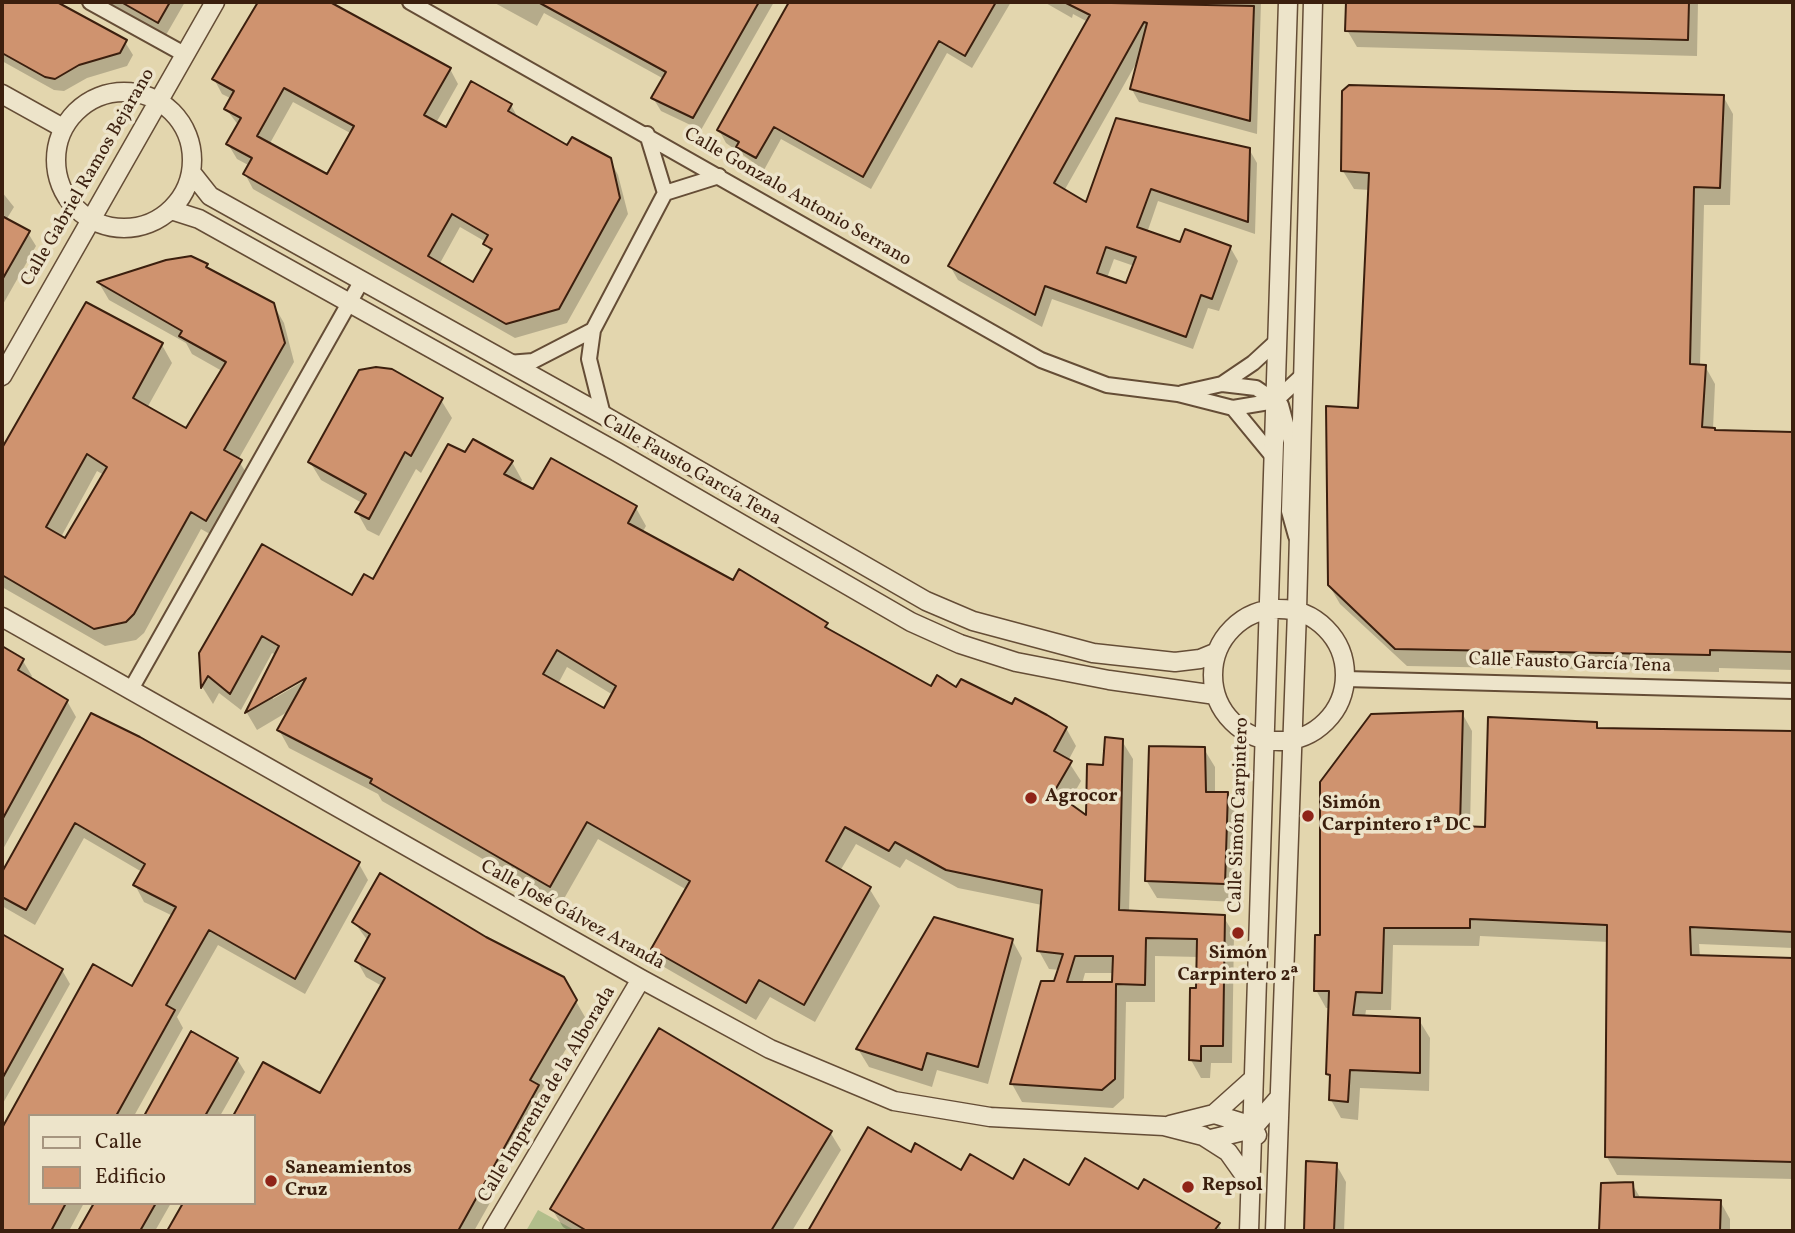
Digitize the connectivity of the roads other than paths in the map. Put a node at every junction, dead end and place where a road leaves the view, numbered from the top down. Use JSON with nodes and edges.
{"nodes":[{"id":1,"x":90,"y":2,"type":"edge"},
{"id":2,"x":215,"y":2,"type":"edge"},
{"id":3,"x":410,"y":2,"type":"edge"},
{"id":4,"x":1288,"y":2,"type":"edge"},
{"id":5,"x":1313,"y":2,"type":"edge"},
{"id":6,"x":184,"y":54,"type":"junction"},
{"id":7,"x":2,"y":94,"type":"edge"},
{"id":8,"x":157,"y":100,"type":"junction"},
{"id":9,"x":63,"y":128,"type":"junction"},
{"id":10,"x":646,"y":134,"type":"junction"},
{"id":11,"x":191,"y":172,"type":"junction"},
{"id":12,"x":719,"y":176,"type":"junction"},
{"id":13,"x":1283,"y":178,"type":"junction"},
{"id":14,"x":1308,"y":178,"type":"junction"},
{"id":15,"x":665,"y":193,"type":"junction"},
{"id":16,"x":170,"y":210,"type":"junction"},
{"id":17,"x":1282,"y":211,"type":"junction"},
{"id":18,"x":1308,"y":211,"type":"junction"},
{"id":19,"x":89,"y":220,"type":"junction"},
{"id":20,"x":362,"y":282,"type":"junction"},
{"id":21,"x":349,"y":304,"type":"junction"},
{"id":22,"x":593,"y":330,"type":"junction"},
{"id":23,"x":1278,"y":340,"type":"junction"},
{"id":24,"x":506,"y":363,"type":"junction"},
{"id":25,"x":1303,"y":375,"type":"junction"},
{"id":26,"x":2,"y":376,"type":"edge"},
{"id":27,"x":1222,"y":384,"type":"junction"},
{"id":28,"x":1178,"y":394,"type":"junction"},
{"id":29,"x":1275,"y":401,"type":"junction"},
{"id":30,"x":1233,"y":408,"type":"junction"},
{"id":31,"x":603,"y":415,"type":"junction"},
{"id":32,"x":1275,"y":459,"type":"junction"},
{"id":33,"x":1299,"y":546,"type":"junction"},
{"id":34,"x":1267,"y":610,"type":"junction"},
{"id":35,"x":1297,"y":611,"type":"junction"},
{"id":36,"x":2,"y":617,"type":"edge"},
{"id":37,"x":1217,"y":652,"type":"junction"},
{"id":38,"x":1346,"y":679,"type":"junction"},
{"id":39,"x":130,"y":691,"type":"junction"},
{"id":40,"x":1793,"y":691,"type":"edge"},
{"id":41,"x":1216,"y":695,"type":"junction"},
{"id":42,"x":1262,"y":740,"type":"junction"},
{"id":43,"x":1290,"y":741,"type":"junction"},
{"id":44,"x":640,"y":979,"type":"junction"},
{"id":45,"x":1254,"y":1079,"type":"junction"},
{"id":46,"x":1279,"y":1099,"type":"junction"},
{"id":47,"x":1214,"y":1114,"type":"junction"},
{"id":48,"x":1164,"y":1126,"type":"junction"},
{"id":49,"x":1252,"y":1129,"type":"junction"},
{"id":50,"x":1212,"y":1139,"type":"junction"},
{"id":51,"x":1277,"y":1159,"type":"junction"},
{"id":52,"x":1250,"y":1183,"type":"junction"},
{"id":53,"x":492,"y":1231,"type":"edge"},
{"id":54,"x":1249,"y":1231,"type":"edge"},
{"id":55,"x":1275,"y":1231,"type":"edge"}],
"edges":[{"from":1,"to":6,"type":"street"},
{"from":2,"to":6,"type":"street","name":"Calle Gabriel Ramos Bejarano"},
{"from":3,"to":10,"type":"street","name":"Calle Gonzalo Antonio Serrano"},
{"from":4,"to":13,"type":"street","name":"Calle Simón Carpintero"},
{"from":5,"to":14,"type":"street","name":"Calle Simón Carpintero"},
{"from":6,"to":8,"type":"street","name":"Calle Gabriel Ramos Bejarano"},
{"from":7,"to":9,"type":"street"},
{"from":8,"to":9,"type":"street"},
{"from":8,"to":11,"type":"street"},
{"from":8,"to":19,"type":"street","name":"Calle Gabriel Ramos Bejarano"},
{"from":9,"to":19,"type":"street"},
{"from":10,"to":12,"type":"street","name":"Calle Gonzalo Antonio Serrano"},
{"from":10,"to":15,"type":"street"},
{"from":11,"to":16,"type":"street"},
{"from":11,"to":20,"type":"street","name":"Calle Fausto García Tena"},
{"from":12,"to":15,"type":"street"},
{"from":12,"to":28,"type":"street","name":"Calle Gonzalo Antonio Serrano"},
{"from":13,"to":14,"type":"street"},
{"from":13,"to":17,"type":"street","name":"Calle Simón Carpintero"},
{"from":14,"to":18,"type":"street","name":"Calle Simón Carpintero"},
{"from":15,"to":22,"type":"street"},
{"from":16,"to":19,"type":"street"},
{"from":16,"to":21,"type":"street","name":"Calle Fausto García Tena"},
{"from":17,"to":18,"type":"street"},
{"from":17,"to":23,"type":"street","name":"Calle Simón Carpintero"},
{"from":18,"to":25,"type":"street","name":"Calle Simón Carpintero"},
{"from":19,"to":26,"type":"street","name":"Calle Gabriel Ramos Bejarano"},
{"from":20,"to":21,"type":"street"},
{"from":20,"to":24,"type":"street","name":"Calle Fausto García Tena"},
{"from":21,"to":39,"type":"street"},
{"from":21,"to":41,"type":"street","name":"Calle Fausto García Tena"},
{"from":22,"to":24,"type":"street"},
{"from":22,"to":31,"type":"street"},
{"from":23,"to":27,"type":"street","name":"Calle Gonzalo Antonio Serrano"},
{"from":23,"to":29,"type":"street","name":"Calle Simón Carpintero"},
{"from":24,"to":31,"type":"street","name":"Calle Fausto García Tena"},
{"from":25,"to":29,"type":"street"},
{"from":25,"to":33,"type":"street","name":"Calle Simón Carpintero"},
{"from":27,"to":28,"type":"street","name":"Calle Gonzalo Antonio Serrano"},
{"from":27,"to":29,"type":"street","name":"Calle Gonzalo Antonio Serrano"},
{"from":28,"to":30,"type":"street","name":"Calle Gonzalo Antonio Serrano"},
{"from":29,"to":30,"type":"street","name":"Calle Gonzalo Antonio Serrano"},
{"from":29,"to":32,"type":"street","name":"Calle Simón Carpintero"},
{"from":29,"to":33,"type":"street","name":"Calle Simón Carpintero"},
{"from":30,"to":32,"type":"street"},
{"from":31,"to":37,"type":"street","name":"Calle Fausto García Tena"},
{"from":32,"to":34,"type":"street","name":"Calle Simón Carpintero"},
{"from":33,"to":35,"type":"street","name":"Calle Simón Carpintero"},
{"from":34,"to":35,"type":"street"},
{"from":34,"to":37,"type":"street"},
{"from":34,"to":42,"type":"street","name":"Calle Simón Carpintero"},
{"from":35,"to":38,"type":"street"},
{"from":35,"to":43,"type":"street","name":"Calle Simón Carpintero"},
{"from":36,"to":39,"type":"street","name":"Calle José Gálvez Aranda"},
{"from":37,"to":41,"type":"street"},
{"from":38,"to":40,"type":"street","name":"Calle Fausto García Tena"},
{"from":38,"to":43,"type":"street"},
{"from":39,"to":44,"type":"street","name":"Calle José Gálvez Aranda"},
{"from":41,"to":42,"type":"street"},
{"from":42,"to":43,"type":"street"},
{"from":42,"to":45,"type":"street","name":"Calle Simón Carpintero"},
{"from":43,"to":46,"type":"street","name":"Calle Simón Carpintero"},
{"from":44,"to":48,"type":"street","name":"Calle José Gálvez Aranda"},
{"from":44,"to":53,"type":"street","name":"Calle Imprenta de la Alborada"},
{"from":45,"to":47,"type":"street","name":"Calle José Gálvez Aranda"},
{"from":45,"to":49,"type":"street","name":"Calle Simón Carpintero"},
{"from":46,"to":49,"type":"street"},
{"from":46,"to":51,"type":"street","name":"Calle Simón Carpintero"},
{"from":47,"to":48,"type":"street","name":"Calle José Gálvez Aranda"},
{"from":47,"to":49,"type":"street"},
{"from":48,"to":50,"type":"street","name":"Calle José Gálvez Aranda"},
{"from":49,"to":50,"type":"street"},
{"from":49,"to":51,"type":"street"},
{"from":49,"to":52,"type":"street","name":"Calle Simón Carpintero"},
{"from":50,"to":52,"type":"street"},
{"from":51,"to":55,"type":"street","name":"Calle Simón Carpintero"},
{"from":52,"to":54,"type":"street","name":"Calle Simón Carpintero"}]}
